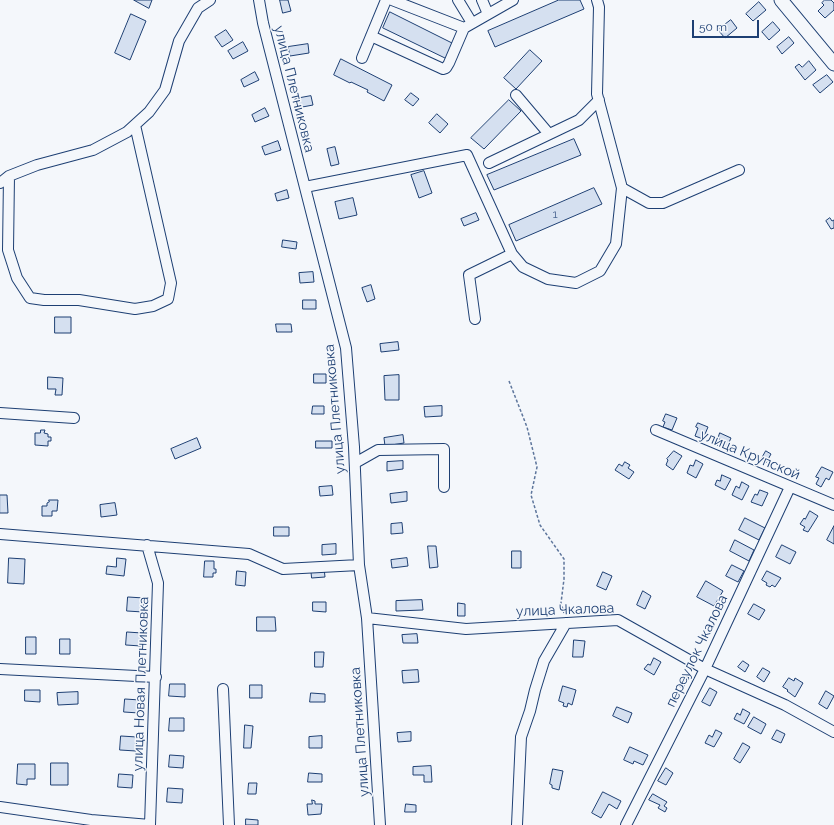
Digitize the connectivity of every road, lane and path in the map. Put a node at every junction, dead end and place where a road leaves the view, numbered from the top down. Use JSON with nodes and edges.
{"nodes":[{"id":1,"x":210,"y":0,"type":"edge"},
{"id":2,"x":259,"y":0,"type":"edge"},
{"id":3,"x":386,"y":0,"type":"edge"},
{"id":4,"x":392,"y":0,"type":"edge"},
{"id":5,"x":458,"y":0,"type":"edge"},
{"id":6,"x":482,"y":0,"type":"edge"},
{"id":7,"x":513,"y":0,"type":"edge"},
{"id":8,"x":597,"y":0,"type":"edge"},
{"id":9,"x":781,"y":0,"type":"edge"},
{"id":10,"x":488,"y":14,"type":"junction"},
{"id":11,"x":468,"y":26,"type":"junction"},
{"id":12,"x":371,"y":36,"type":"junction"},
{"id":13,"x":362,"y":58,"type":"dead end"},
{"id":14,"x":834,"y":64,"type":"edge"},
{"id":15,"x":516,"y":95,"type":"dead end"},
{"id":16,"x":599,"y":100,"type":"junction"},
{"id":17,"x":135,"y":125,"type":"junction"},
{"id":18,"x":550,"y":134,"type":"junction"},
{"id":19,"x":489,"y":163,"type":"dead end"},
{"id":20,"x":739,"y":170,"type":"dead end"},
{"id":21,"x":9,"y":176,"type":"junction"},
{"id":22,"x":0,"y":183,"type":"edge"},
{"id":23,"x":305,"y":187,"type":"junction"},
{"id":24,"x":622,"y":188,"type":"junction"},
{"id":25,"x":512,"y":254,"type":"junction"},
{"id":26,"x":475,"y":319,"type":"dead end"},
{"id":27,"x":509,"y":381,"type":"dead end"},
{"id":28,"x":0,"y":413,"type":"edge"},
{"id":29,"x":74,"y":418,"type":"dead end"},
{"id":30,"x":656,"y":430,"type":"dead end"},
{"id":31,"x":355,"y":463,"type":"junction"},
{"id":32,"x":444,"y":487,"type":"dead end"},
{"id":33,"x":790,"y":487,"type":"junction"},
{"id":34,"x":834,"y":505,"type":"edge"},
{"id":35,"x":0,"y":534,"type":"edge"},
{"id":36,"x":147,"y":545,"type":"junction"},
{"id":37,"x":359,"y":565,"type":"junction"},
{"id":38,"x":367,"y":618,"type":"junction"},
{"id":39,"x":566,"y":623,"type":"junction"},
{"id":40,"x":0,"y":669,"type":"edge"},
{"id":41,"x":705,"y":669,"type":"junction"},
{"id":42,"x":156,"y":677,"type":"junction"},
{"id":43,"x":223,"y":689,"type":"dead end"},
{"id":44,"x":834,"y":732,"type":"edge"},
{"id":45,"x":0,"y":807,"type":"edge"},
{"id":46,"x":150,"y":825,"type":"edge"},
{"id":47,"x":228,"y":825,"type":"edge"},
{"id":48,"x":380,"y":825,"type":"edge"},
{"id":49,"x":517,"y":825,"type":"edge"},
{"id":50,"x":626,"y":825,"type":"edge"}],
"edges":[{"from":1,"to":17,"type":"street"},
{"from":2,"to":23,"type":"street","name":"улица Плетниковка"},
{"from":3,"to":12,"type":"street"},
{"from":4,"to":11,"type":"street"},
{"from":5,"to":11,"type":"street"},
{"from":6,"to":10,"type":"street"},
{"from":7,"to":10,"type":"street"},
{"from":8,"to":16,"type":"street"},
{"from":9,"to":14,"type":"main road"},
{"from":10,"to":11,"type":"street"},
{"from":11,"to":12,"type":"street"},
{"from":12,"to":13,"type":"street"},
{"from":15,"to":18,"type":"street"},
{"from":16,"to":18,"type":"street"},
{"from":16,"to":24,"type":"street"},
{"from":17,"to":21,"type":"street"},
{"from":17,"to":21,"type":"street"},
{"from":18,"to":19,"type":"street"},
{"from":20,"to":24,"type":"street"},
{"from":21,"to":22,"type":"street"},
{"from":23,"to":25,"type":"street"},
{"from":23,"to":31,"type":"street","name":"улица Плетниковка"},
{"from":24,"to":25,"type":"street"},
{"from":25,"to":26,"type":"street"},
{"from":27,"to":39,"type":"path"},
{"from":28,"to":29,"type":"street"},
{"from":30,"to":33,"type":"street","name":"улица Крупской"},
{"from":31,"to":32,"type":"street"},
{"from":31,"to":37,"type":"street","name":"улица Плетниковка"},
{"from":33,"to":34,"type":"street","name":"улица Крупской"},
{"from":33,"to":41,"type":"street","name":"переулок Чкалова"},
{"from":35,"to":36,"type":"street"},
{"from":36,"to":37,"type":"street"},
{"from":36,"to":42,"type":"street","name":"улица Новая Плетниковка"},
{"from":37,"to":38,"type":"street","name":"улица Плетниковка"},
{"from":38,"to":39,"type":"street","name":"улица Чкалова"},
{"from":38,"to":48,"type":"street","name":"улица Плетниковка"},
{"from":39,"to":41,"type":"street","name":"улица Чкалова"},
{"from":39,"to":49,"type":"street"},
{"from":40,"to":42,"type":"street"},
{"from":41,"to":44,"type":"street","name":"улица Чкалова"},
{"from":41,"to":50,"type":"street","name":"переулок Чкалова"},
{"from":42,"to":46,"type":"street","name":"улица Новая Плетниковка"},
{"from":43,"to":47,"type":"street"},
{"from":45,"to":46,"type":"street"}]}
